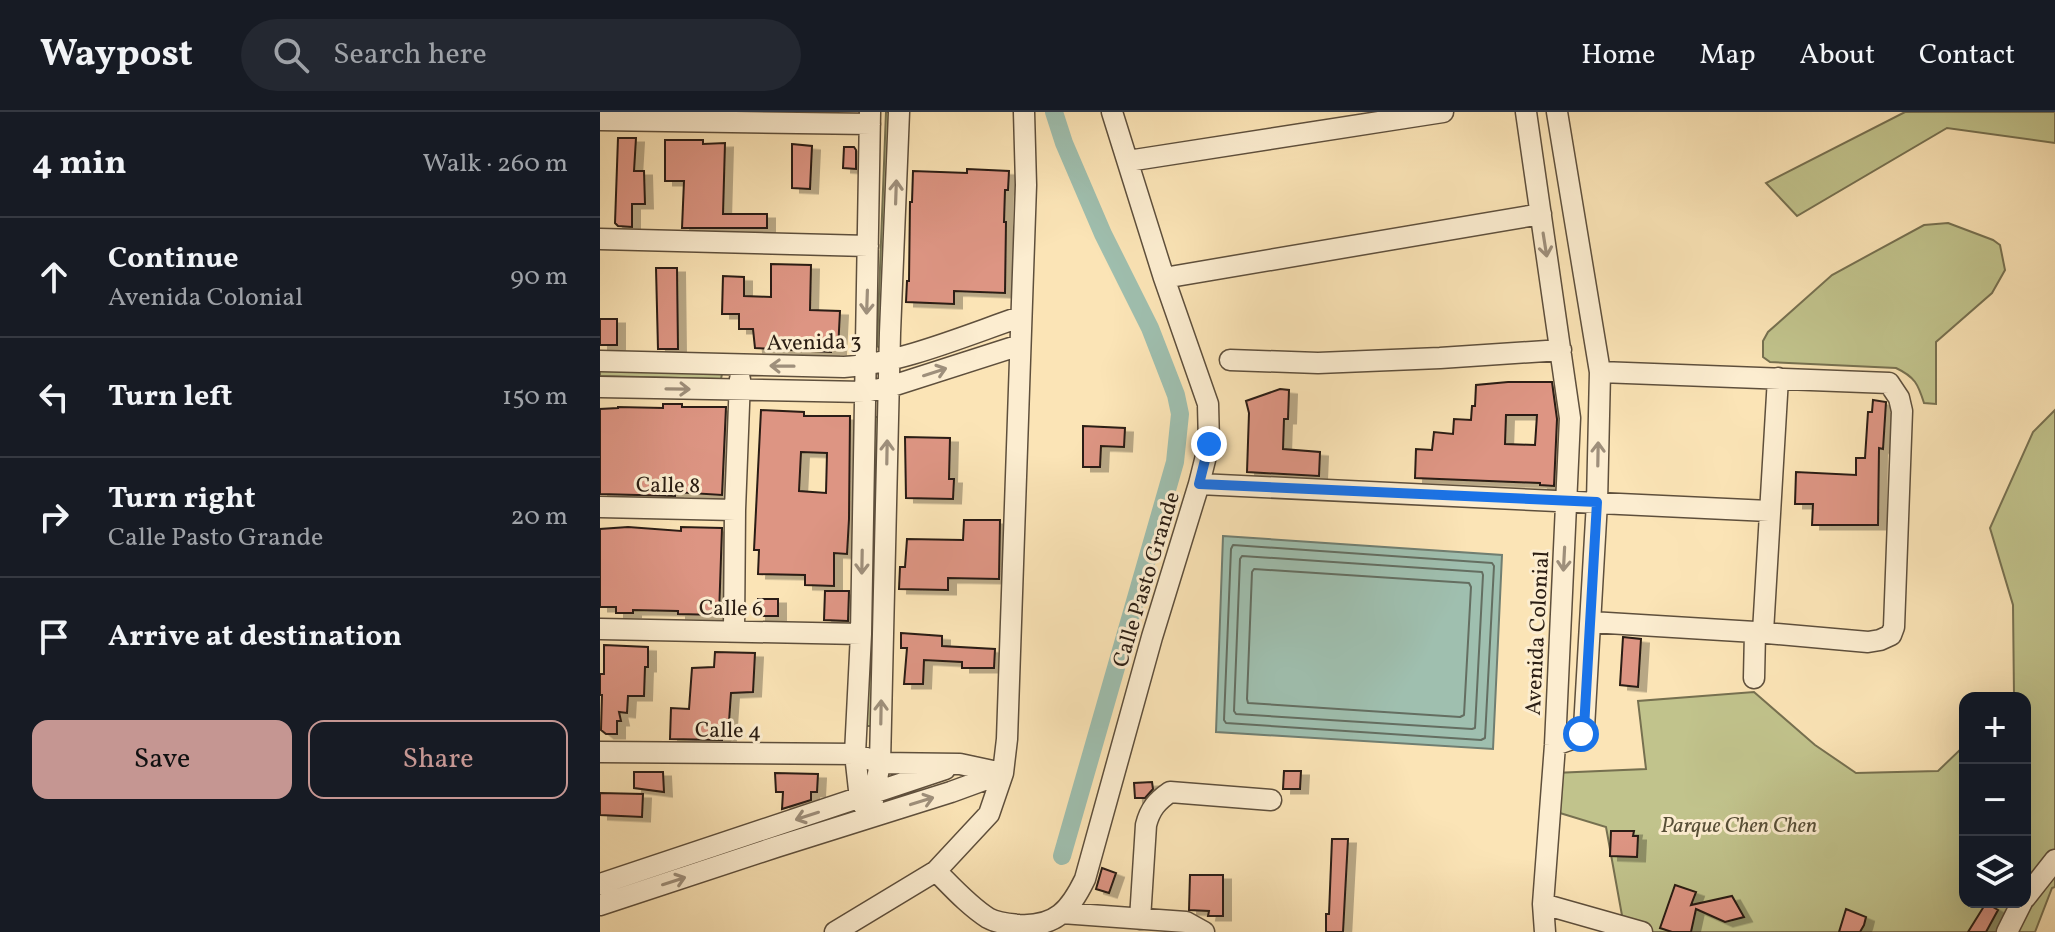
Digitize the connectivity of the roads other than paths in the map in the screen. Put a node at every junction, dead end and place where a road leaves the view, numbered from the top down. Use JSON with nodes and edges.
{"nodes":[{"id":1,"x":899,"y":112,"type":"edge"},
{"id":2,"x":1024,"y":112,"type":"edge"},
{"id":3,"x":1112,"y":112,"type":"edge"},
{"id":4,"x":1443,"y":112,"type":"edge"},
{"id":5,"x":1526,"y":112,"type":"edge"},
{"id":6,"x":1557,"y":112,"type":"edge"},
{"id":7,"x":870,"y":118,"type":"edge"},
{"id":8,"x":600,"y":120,"type":"edge"},
{"id":9,"x":1128,"y":161,"type":"junction"},
{"id":10,"x":1541,"y":214,"type":"junction"},
{"id":11,"x":600,"y":239,"type":"edge"},
{"id":12,"x":868,"y":246,"type":"junction"},
{"id":13,"x":1164,"y":278,"type":"junction"},
{"id":14,"x":1585,"y":284,"type":"junction"},
{"id":15,"x":1552,"y":288,"type":"junction"},
{"id":16,"x":1020,"y":317,"type":"junction"},
{"id":17,"x":1020,"y":345,"type":"junction"},
{"id":18,"x":1561,"y":350,"type":"junction"},
{"id":19,"x":889,"y":359,"type":"junction"},
{"id":20,"x":1230,"y":360,"type":"dead end"},
{"id":21,"x":600,"y":361,"type":"edge"},
{"id":22,"x":740,"y":365,"type":"junction"},
{"id":23,"x":865,"y":366,"type":"junction"},
{"id":24,"x":1600,"y":372,"type":"junction"},
{"id":25,"x":1778,"y":378,"type":"junction"},
{"id":26,"x":600,"y":387,"type":"edge"},
{"id":27,"x":889,"y":387,"type":"junction"},
{"id":28,"x":739,"y":391,"type":"junction"},
{"id":29,"x":865,"y":392,"type":"junction"},
{"id":30,"x":1199,"y":484,"type":"junction"},
{"id":31,"x":1567,"y":501,"type":"junction"},
{"id":32,"x":1597,"y":502,"type":"junction"},
{"id":33,"x":600,"y":507,"type":"edge"},
{"id":34,"x":735,"y":510,"type":"junction"},
{"id":35,"x":1769,"y":511,"type":"junction"},
{"id":36,"x":1591,"y":622,"type":"junction"},
{"id":37,"x":600,"y":629,"type":"edge"},
{"id":38,"x":734,"y":630,"type":"junction"},
{"id":39,"x":1759,"y":632,"type":"junction"},
{"id":40,"x":861,"y":634,"type":"junction"},
{"id":41,"x":1754,"y":678,"type":"dead end"},
{"id":42,"x":1555,"y":745,"type":"junction"},
{"id":43,"x":600,"y":752,"type":"edge"},
{"id":44,"x":855,"y":754,"type":"junction"},
{"id":45,"x":880,"y":763,"type":"junction"},
{"id":46,"x":960,"y":764,"type":"junction"},
{"id":47,"x":1003,"y":773,"type":"junction"},
{"id":48,"x":867,"y":796,"type":"junction"},
{"id":49,"x":1271,"y":800,"type":"dead end"},
{"id":50,"x":870,"y":817,"type":"junction"},
{"id":51,"x":2055,"y":860,"type":"edge"},
{"id":52,"x":936,"y":871,"type":"junction"},
{"id":53,"x":600,"y":884,"type":"edge"},
{"id":54,"x":2031,"y":891,"type":"edge"},
{"id":55,"x":1543,"y":904,"type":"junction"},
{"id":56,"x":600,"y":905,"type":"edge"},
{"id":57,"x":2020,"y":908,"type":"edge"},
{"id":58,"x":1062,"y":913,"type":"junction"},
{"id":59,"x":1140,"y":919,"type":"junction"},
{"id":60,"x":835,"y":932,"type":"edge"},
{"id":61,"x":1204,"y":932,"type":"edge"},
{"id":62,"x":1545,"y":932,"type":"edge"},
{"id":63,"x":1642,"y":932,"type":"edge"},
{"id":64,"x":2007,"y":932,"type":"edge"}],
"edges":[{"from":19,"to":1,"type":"street","one_way":true},
{"from":2,"to":16,"type":"street"},
{"from":3,"to":9,"type":"street","name":"Calle Pasto Grande"},
{"from":4,"to":9,"type":"street"},
{"from":5,"to":10,"type":"street","name":"Avenida Colonial"},
{"from":6,"to":14,"type":"street","name":"Avenida Colonial"},
{"from":7,"to":8,"type":"street"},
{"from":7,"to":12,"type":"street"},
{"from":9,"to":13,"type":"street","name":"Calle Pasto Grande"},
{"from":10,"to":13,"type":"street"},
{"from":10,"to":15,"type":"street","name":"Avenida Colonial","one_way":true},
{"from":11,"to":12,"type":"street"},
{"from":12,"to":23,"type":"street","one_way":true},
{"from":13,"to":30,"type":"street","name":"Calle Pasto Grande"},
{"from":14,"to":15,"type":"street"},
{"from":14,"to":24,"type":"street","name":"Avenida Colonial"},
{"from":15,"to":18,"type":"street","name":"Avenida Colonial"},
{"from":16,"to":17,"type":"street"},
{"from":16,"to":19,"type":"street","name":"Avenida 3"},
{"from":27,"to":17,"type":"street","one_way":true},
{"from":17,"to":47,"type":"street"},
{"from":18,"to":20,"type":"street"},
{"from":18,"to":31,"type":"street","name":"Avenida Colonial"},
{"from":19,"to":23,"type":"street","name":"Avenida 3"},
{"from":19,"to":27,"type":"street"},
{"from":21,"to":22,"type":"street","name":"Avenida 3"},
{"from":23,"to":22,"type":"street","name":"Avenida 3","one_way":true},
{"from":22,"to":28,"type":"street"},
{"from":23,"to":29,"type":"street"},
{"from":24,"to":25,"type":"street"},
{"from":32,"to":24,"type":"street","name":"Avenida Colonial","one_way":true},
{"from":25,"to":35,"type":"street"},
{"from":25,"to":39,"type":"street"},
{"from":26,"to":28,"type":"street","one_way":true},
{"from":27,"to":29,"type":"street"},
{"from":45,"to":27,"type":"street","one_way":true},
{"from":28,"to":29,"type":"street"},
{"from":28,"to":34,"type":"street"},
{"from":29,"to":40,"type":"street","one_way":true},
{"from":30,"to":31,"type":"street"},
{"from":30,"to":58,"type":"street","name":"Calle Pasto Grande"},
{"from":31,"to":32,"type":"street"},
{"from":31,"to":42,"type":"street","name":"Avenida Colonial","one_way":true},
{"from":32,"to":35,"type":"street"},
{"from":32,"to":36,"type":"street","name":"Avenida Colonial"},
{"from":33,"to":34,"type":"street","name":"Calle 8"},
{"from":34,"to":38,"type":"street"},
{"from":35,"to":39,"type":"street"},
{"from":36,"to":39,"type":"street"},
{"from":36,"to":42,"type":"street","name":"Avenida Colonial"},
{"from":37,"to":38,"type":"street","name":"Calle 6"},
{"from":38,"to":40,"type":"street","name":"Calle 6"},
{"from":39,"to":41,"type":"street"},
{"from":40,"to":44,"type":"street"},
{"from":42,"to":55,"type":"street"},
{"from":43,"to":44,"type":"street","name":"Calle 4"},
{"from":44,"to":45,"type":"street","name":"Calle 4"},
{"from":44,"to":48,"type":"street"},
{"from":45,"to":46,"type":"street","name":"Calle 4"},
{"from":45,"to":48,"type":"street"},
{"from":46,"to":47,"type":"street","name":"Calle 4"},
{"from":46,"to":48,"type":"street"},
{"from":50,"to":47,"type":"street","one_way":true},
{"from":47,"to":52,"type":"street"},
{"from":48,"to":50,"type":"street"},
{"from":48,"to":53,"type":"street","one_way":true},
{"from":49,"to":59,"type":"street"},
{"from":56,"to":50,"type":"street","one_way":true},
{"from":51,"to":54,"type":"street"},
{"from":52,"to":58,"type":"street"},
{"from":52,"to":60,"type":"street"},
{"from":55,"to":62,"type":"street"},
{"from":55,"to":63,"type":"street"},
{"from":57,"to":64,"type":"street"},
{"from":58,"to":59,"type":"street"},
{"from":59,"to":61,"type":"street"}]}
